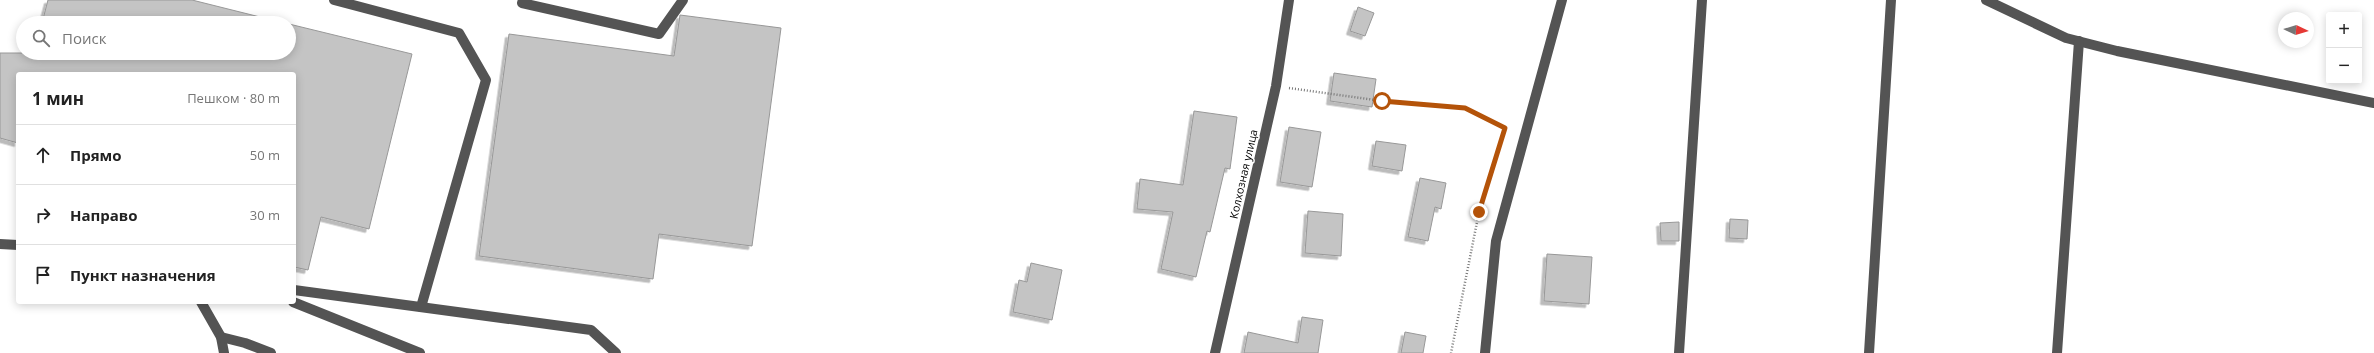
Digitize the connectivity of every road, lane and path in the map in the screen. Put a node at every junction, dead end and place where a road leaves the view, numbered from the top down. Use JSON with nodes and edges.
{"nodes":[{"id":1,"x":334,"y":0,"type":"edge"},
{"id":2,"x":523,"y":0,"type":"edge"},
{"id":3,"x":683,"y":0,"type":"edge"},
{"id":4,"x":1289,"y":0,"type":"edge"},
{"id":5,"x":1562,"y":0,"type":"edge"},
{"id":6,"x":1702,"y":0,"type":"edge"},
{"id":7,"x":1891,"y":0,"type":"edge"},
{"id":8,"x":1986,"y":0,"type":"edge"},
{"id":9,"x":2079,"y":41,"type":"junction"},
{"id":10,"x":1276,"y":86,"type":"junction"},
{"id":11,"x":2374,"y":103,"type":"edge"},
{"id":12,"x":0,"y":244,"type":"edge"},
{"id":13,"x":16,"y":246,"type":"edge"},
{"id":14,"x":296,"y":290,"type":"edge"},
{"id":15,"x":296,"y":303,"type":"edge"},
{"id":16,"x":202,"y":304,"type":"edge"},
{"id":17,"x":421,"y":307,"type":"junction"},
{"id":18,"x":221,"y":337,"type":"junction"},
{"id":19,"x":224,"y":353,"type":"edge"},
{"id":20,"x":272,"y":353,"type":"edge"},
{"id":21,"x":420,"y":353,"type":"edge"},
{"id":22,"x":616,"y":353,"type":"edge"},
{"id":23,"x":1216,"y":353,"type":"edge"},
{"id":24,"x":1451,"y":353,"type":"edge"},
{"id":25,"x":1484,"y":353,"type":"edge"},
{"id":26,"x":1679,"y":353,"type":"edge"},
{"id":27,"x":1869,"y":353,"type":"edge"},
{"id":28,"x":2057,"y":353,"type":"edge"}],
"edges":[{"from":1,"to":17,"type":"street"},
{"from":2,"to":3,"type":"street"},
{"from":4,"to":10,"type":"street","name":"Колхозная улица"},
{"from":5,"to":25,"type":"street"},
{"from":6,"to":26,"type":"street"},
{"from":7,"to":27,"type":"street"},
{"from":8,"to":9,"type":"street"},
{"from":9,"to":11,"type":"street"},
{"from":9,"to":28,"type":"street"},
{"from":10,"to":23,"type":"street","name":"Колхозная улица"},
{"from":10,"to":24,"type":"path"},
{"from":12,"to":13,"type":"street"},
{"from":14,"to":17,"type":"street"},
{"from":15,"to":21,"type":"street"},
{"from":16,"to":18,"type":"street"},
{"from":17,"to":22,"type":"street"},
{"from":18,"to":19,"type":"street"},
{"from":18,"to":20,"type":"street"}]}
